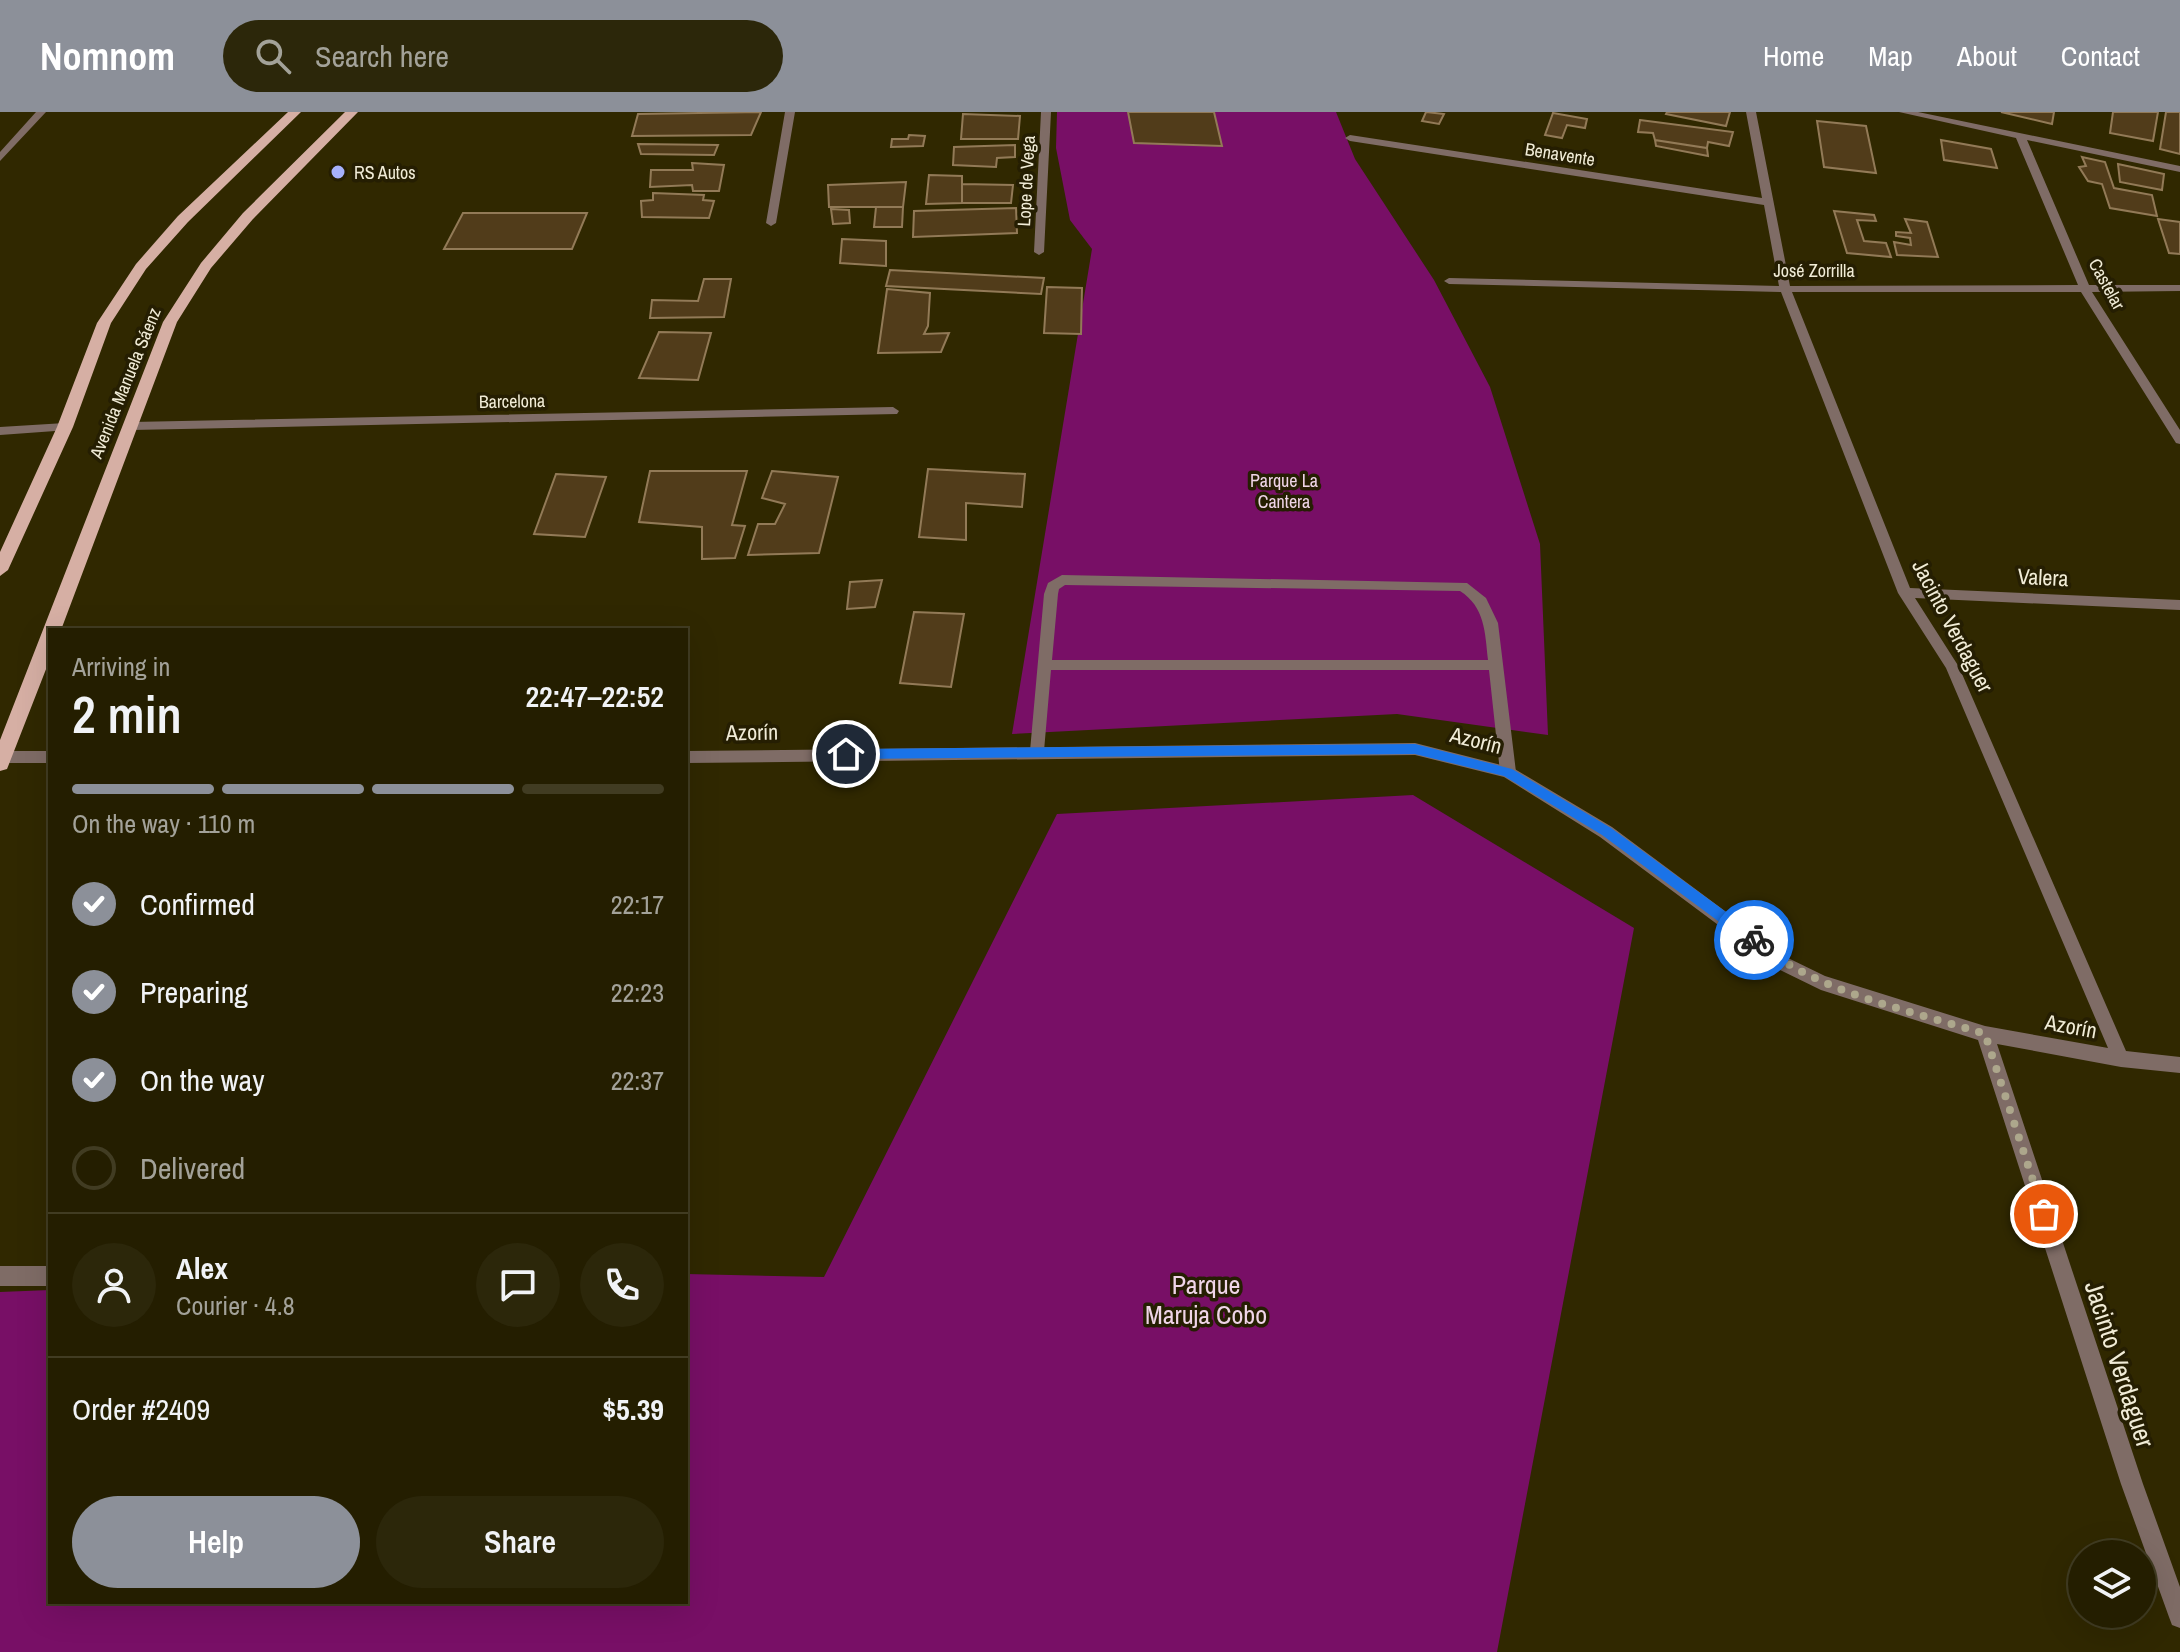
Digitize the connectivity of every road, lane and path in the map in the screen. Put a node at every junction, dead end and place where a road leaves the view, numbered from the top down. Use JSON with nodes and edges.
{"nodes":[{"id":1,"x":41,"y":112,"type":"edge"},
{"id":2,"x":295,"y":112,"type":"edge"},
{"id":3,"x":352,"y":112,"type":"edge"},
{"id":4,"x":790,"y":112,"type":"edge"},
{"id":5,"x":1046,"y":112,"type":"edge"},
{"id":6,"x":1751,"y":112,"type":"edge"},
{"id":7,"x":1904,"y":112,"type":"edge"},
{"id":8,"x":2020,"y":136,"type":"junction"},
{"id":9,"x":1350,"y":138,"type":"dead end"},
{"id":10,"x":0,"y":158,"type":"edge"},
{"id":11,"x":2180,"y":169,"type":"edge"},
{"id":12,"x":1766,"y":202,"type":"junction"},
{"id":13,"x":771,"y":223,"type":"dead end"},
{"id":14,"x":1039,"y":252,"type":"dead end"},
{"id":15,"x":1449,"y":281,"type":"dead end"},
{"id":16,"x":2084,"y":287,"type":"junction"},
{"id":17,"x":2180,"y":288,"type":"edge"},
{"id":18,"x":1785,"y":289,"type":"junction"},
{"id":19,"x":893,"y":411,"type":"dead end"},
{"id":20,"x":132,"y":426,"type":"junction"},
{"id":21,"x":65,"y":427,"type":"junction"},
{"id":22,"x":0,"y":431,"type":"edge"},
{"id":23,"x":2180,"y":440,"type":"edge"},
{"id":24,"x":0,"y":570,"type":"edge"},
{"id":25,"x":1905,"y":593,"type":"junction"},
{"id":26,"x":2180,"y":605,"type":"edge"},
{"id":27,"x":53,"y":628,"type":"edge"},
{"id":28,"x":48,"y":641,"type":"edge"},
{"id":29,"x":1045,"y":665,"type":"junction"},
{"id":30,"x":1495,"y":665,"type":"junction"},
{"id":31,"x":1037,"y":751,"type":"junction"},
{"id":32,"x":48,"y":757,"type":"edge"},
{"id":33,"x":688,"y":757,"type":"edge"},
{"id":34,"x":1,"y":759,"type":"edge"},
{"id":35,"x":1508,"y":772,"type":"junction"},
{"id":36,"x":1985,"y":1034,"type":"junction"},
{"id":37,"x":2121,"y":1059,"type":"junction"},
{"id":38,"x":2180,"y":1065,"type":"edge"},
{"id":39,"x":0,"y":1276,"type":"edge"},
{"id":40,"x":48,"y":1276,"type":"edge"},
{"id":41,"x":2180,"y":1617,"type":"edge"}],
"edges":[{"from":1,"to":10,"type":"street"},
{"from":2,"to":21,"type":"main road","name":"Avenida Manuela Sáenz"},
{"from":3,"to":20,"type":"main road","name":"Avenida Manuela Sáenz"},
{"from":4,"to":13,"type":"street"},
{"from":5,"to":14,"type":"street","name":"Lope de Vega"},
{"from":6,"to":12,"type":"street","name":"Jacinto Verdaguer"},
{"from":7,"to":8,"type":"street"},
{"from":8,"to":11,"type":"street"},
{"from":8,"to":16,"type":"street","name":"Castelar"},
{"from":9,"to":12,"type":"street","name":"Benavente"},
{"from":12,"to":18,"type":"street","name":"Jacinto Verdaguer"},
{"from":15,"to":18,"type":"street","name":"José Zorrilla"},
{"from":16,"to":17,"type":"street","name":"José Zorrilla"},
{"from":16,"to":18,"type":"street","name":"José Zorrilla"},
{"from":16,"to":23,"type":"street","name":"Castelar"},
{"from":18,"to":25,"type":"street","name":"Jacinto Verdaguer"},
{"from":19,"to":20,"type":"street","name":"Barcelona"},
{"from":20,"to":27,"type":"main road","name":"Avenida Manuela Sáenz"},
{"from":21,"to":22,"type":"street"},
{"from":21,"to":24,"type":"main road","name":"Avenida Manuela Sáenz"},
{"from":25,"to":26,"type":"street","name":"Valera"},
{"from":25,"to":37,"type":"street","name":"Jacinto Verdaguer"},
{"from":28,"to":34,"type":"main road"},
{"from":29,"to":30,"type":"street"},
{"from":29,"to":30,"type":"street"},
{"from":29,"to":31,"type":"street"},
{"from":30,"to":35,"type":"street"},
{"from":31,"to":33,"type":"street","name":"Azorín"},
{"from":31,"to":35,"type":"street","name":"Azorín"},
{"from":32,"to":34,"type":"street"},
{"from":35,"to":36,"type":"street","name":"Azorín"},
{"from":36,"to":37,"type":"street","name":"Azorín"},
{"from":36,"to":41,"type":"street","name":"Jacinto Verdaguer"},
{"from":37,"to":38,"type":"street","name":"Azorín"},
{"from":39,"to":40,"type":"street"}]}
